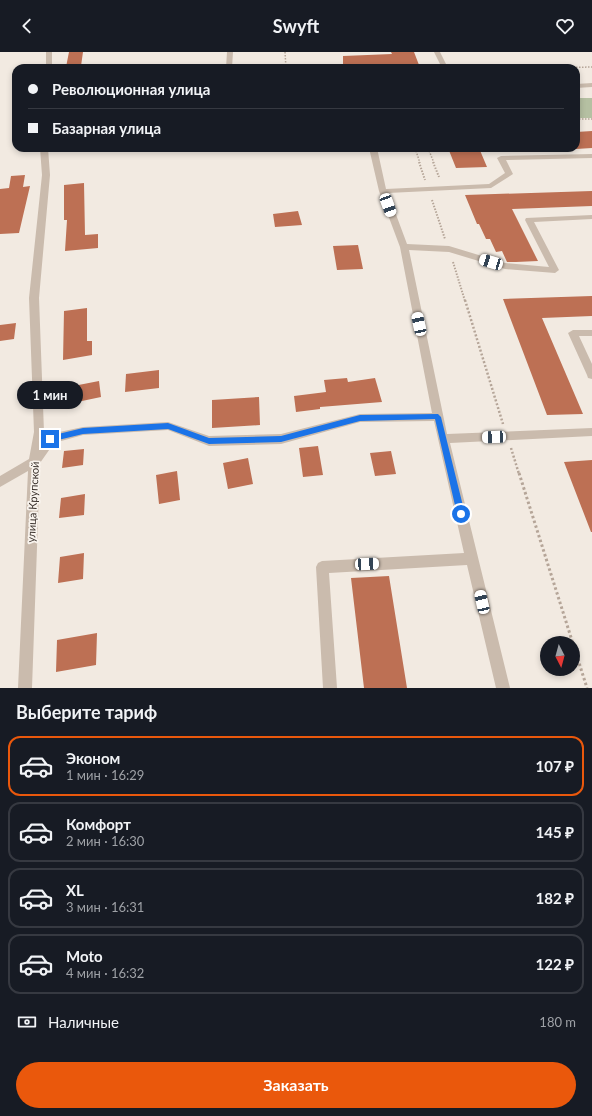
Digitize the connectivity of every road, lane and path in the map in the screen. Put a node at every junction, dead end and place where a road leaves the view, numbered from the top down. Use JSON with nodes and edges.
{"nodes":[{"id":1,"x":49,"y":52,"type":"edge"},
{"id":2,"x":230,"y":52,"type":"edge"},
{"id":3,"x":284,"y":52,"type":"edge"},
{"id":4,"x":437,"y":52,"type":"edge"},
{"id":5,"x":49,"y":64,"type":"edge"},
{"id":6,"x":229,"y":64,"type":"edge"},
{"id":7,"x":286,"y":64,"type":"edge"},
{"id":8,"x":443,"y":64,"type":"edge"},
{"id":9,"x":580,"y":67,"type":"edge"},
{"id":10,"x":592,"y":67,"type":"edge"},
{"id":11,"x":592,"y":85,"type":"edge"},
{"id":12,"x":580,"y":86,"type":"edge"},
{"id":13,"x":580,"y":119,"type":"edge"},
{"id":14,"x":592,"y":119,"type":"edge"},
{"id":15,"x":44,"y":152,"type":"edge"},
{"id":16,"x":374,"y":152,"type":"edge"},
{"id":17,"x":416,"y":152,"type":"edge"},
{"id":18,"x":430,"y":152,"type":"edge"},
{"id":19,"x":592,"y":156,"type":"edge"},
{"id":20,"x":443,"y":188,"type":"junction"},
{"id":21,"x":428,"y":189,"type":"junction"},
{"id":22,"x":383,"y":191,"type":"junction"},
{"id":23,"x":592,"y":217,"type":"edge"},
{"id":24,"x":404,"y":247,"type":"junction"},
{"id":25,"x":449,"y":249,"type":"junction"},
{"id":26,"x":592,"y":333,"type":"edge"},
{"id":27,"x":592,"y":375,"type":"edge"},
{"id":28,"x":438,"y":417,"type":"junction"},
{"id":29,"x":592,"y":432,"type":"edge"},
{"id":30,"x":507,"y":437,"type":"junction"},
{"id":31,"x":443,"y":439,"type":"junction"},
{"id":32,"x":34,"y":462,"type":"junction"},
{"id":33,"x":0,"y":482,"type":"edge"},
{"id":34,"x":472,"y":559,"type":"junction"},
{"id":35,"x":25,"y":688,"type":"edge"},
{"id":36,"x":330,"y":688,"type":"edge"},
{"id":37,"x":503,"y":688,"type":"edge"},
{"id":38,"x":587,"y":688,"type":"edge"}],
"edges":[{"from":1,"to":5,"type":"street"},
{"from":2,"to":6,"type":"street"},
{"from":3,"to":7,"type":"path"},
{"from":4,"to":8,"type":"street"},
{"from":9,"to":10,"type":"path"},
{"from":11,"to":12,"type":"street"},
{"from":13,"to":14,"type":"path"},
{"from":15,"to":32,"type":"street","name":"улица Крупской"},
{"from":16,"to":22,"type":"street"},
{"from":17,"to":21,"type":"path"},
{"from":18,"to":20,"type":"path"},
{"from":19,"to":20,"type":"street"},
{"from":20,"to":21,"type":"street"},
{"from":21,"to":22,"type":"street"},
{"from":21,"to":25,"type":"path"},
{"from":22,"to":24,"type":"street"},
{"from":23,"to":25,"type":"street"},
{"from":24,"to":25,"type":"street"},
{"from":24,"to":28,"type":"street"},
{"from":25,"to":30,"type":"path"},
{"from":26,"to":27,"type":"street"},
{"from":28,"to":31,"type":"street"},
{"from":28,"to":32,"type":"street"},
{"from":29,"to":30,"type":"street"},
{"from":30,"to":31,"type":"street"},
{"from":30,"to":38,"type":"path"},
{"from":31,"to":34,"type":"street"},
{"from":32,"to":33,"type":"street"},
{"from":32,"to":35,"type":"street","name":"улица Крупской"},
{"from":34,"to":36,"type":"street"},
{"from":34,"to":37,"type":"street"}]}
